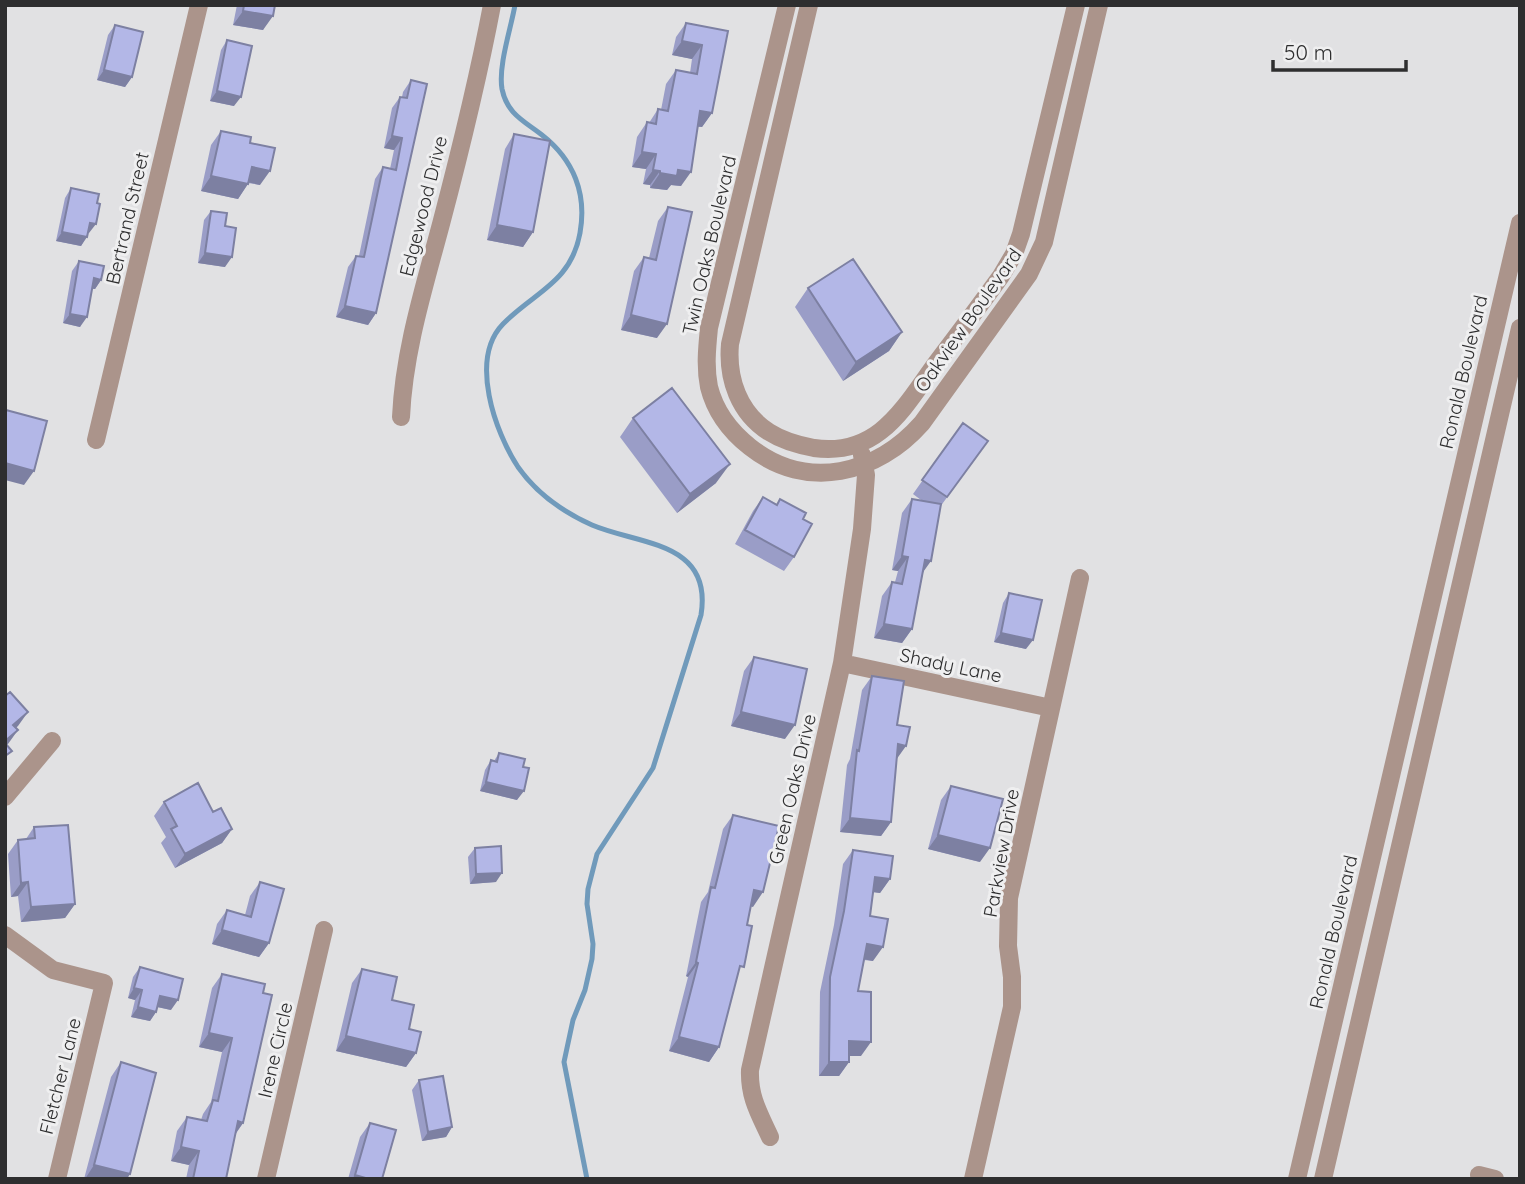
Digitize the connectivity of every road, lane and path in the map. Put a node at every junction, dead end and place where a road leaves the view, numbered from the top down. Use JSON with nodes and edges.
{"nodes":[{"id":1,"x":199,"y":5,"type":"edge"},
{"id":2,"x":492,"y":5,"type":"edge"},
{"id":3,"x":787,"y":5,"type":"edge"},
{"id":4,"x":810,"y":5,"type":"edge"},
{"id":5,"x":1076,"y":5,"type":"edge"},
{"id":6,"x":1099,"y":5,"type":"edge"},
{"id":7,"x":1520,"y":223,"type":"edge"},
{"id":8,"x":1520,"y":328,"type":"edge"},
{"id":9,"x":1476,"y":413,"type":"junction"},
{"id":10,"x":401,"y":417,"type":"dead end"},
{"id":11,"x":1499,"y":419,"type":"junction"},
{"id":12,"x":96,"y":440,"type":"dead end"},
{"id":13,"x":860,"y":444,"type":"junction"},
{"id":14,"x":864,"y":464,"type":"junction"},
{"id":15,"x":1080,"y":578,"type":"dead end"},
{"id":16,"x":842,"y":663,"type":"junction"},
{"id":17,"x":1410,"y":695,"type":"junction"},
{"id":18,"x":1434,"y":700,"type":"junction"},
{"id":19,"x":1051,"y":708,"type":"junction"},
{"id":20,"x":52,"y":741,"type":"dead end"},
{"id":21,"x":5,"y":797,"type":"edge"},
{"id":22,"x":324,"y":930,"type":"dead end"},
{"id":23,"x":5,"y":935,"type":"edge"},
{"id":24,"x":1347,"y":966,"type":"junction"},
{"id":25,"x":1371,"y":971,"type":"junction"},
{"id":26,"x":771,"y":1137,"type":"dead end"},
{"id":27,"x":57,"y":1179,"type":"edge"},
{"id":28,"x":266,"y":1179,"type":"edge"},
{"id":29,"x":974,"y":1179,"type":"edge"},
{"id":30,"x":1297,"y":1179,"type":"edge"},
{"id":31,"x":1323,"y":1179,"type":"edge"}],
"edges":[{"from":1,"to":12,"type":"street","name":"Bertrand Street"},
{"from":2,"to":10,"type":"street","name":"Edgewood Drive"},
{"from":3,"to":14,"type":"street","name":"Twin Oaks Boulevard"},
{"from":4,"to":13,"type":"street"},
{"from":5,"to":13,"type":"street","name":"Oakview Boulevard"},
{"from":6,"to":14,"type":"street","name":"Oakview Boulevard"},
{"from":7,"to":9,"type":"street","name":"Ronald Boulevard"},
{"from":8,"to":11,"type":"street"},
{"from":9,"to":11,"type":"street"},
{"from":9,"to":17,"type":"street","name":"Ronald Boulevard"},
{"from":11,"to":18,"type":"street"},
{"from":13,"to":14,"type":"street","name":"Green Oaks Drive"},
{"from":14,"to":16,"type":"street","name":"Green Oaks Drive"},
{"from":15,"to":19,"type":"street","name":"Parkview Drive"},
{"from":16,"to":19,"type":"street","name":"Shady Lane"},
{"from":16,"to":26,"type":"street","name":"Green Oaks Drive"},
{"from":17,"to":18,"type":"street"},
{"from":17,"to":24,"type":"street","name":"Ronald Boulevard"},
{"from":18,"to":25,"type":"street"},
{"from":19,"to":29,"type":"street","name":"Parkview Drive"},
{"from":20,"to":21,"type":"street"},
{"from":22,"to":28,"type":"street","name":"Irene Circle"},
{"from":23,"to":27,"type":"street","name":"Fletcher Lane"},
{"from":24,"to":25,"type":"street"},
{"from":24,"to":30,"type":"street","name":"Ronald Boulevard"},
{"from":25,"to":31,"type":"street"}]}
